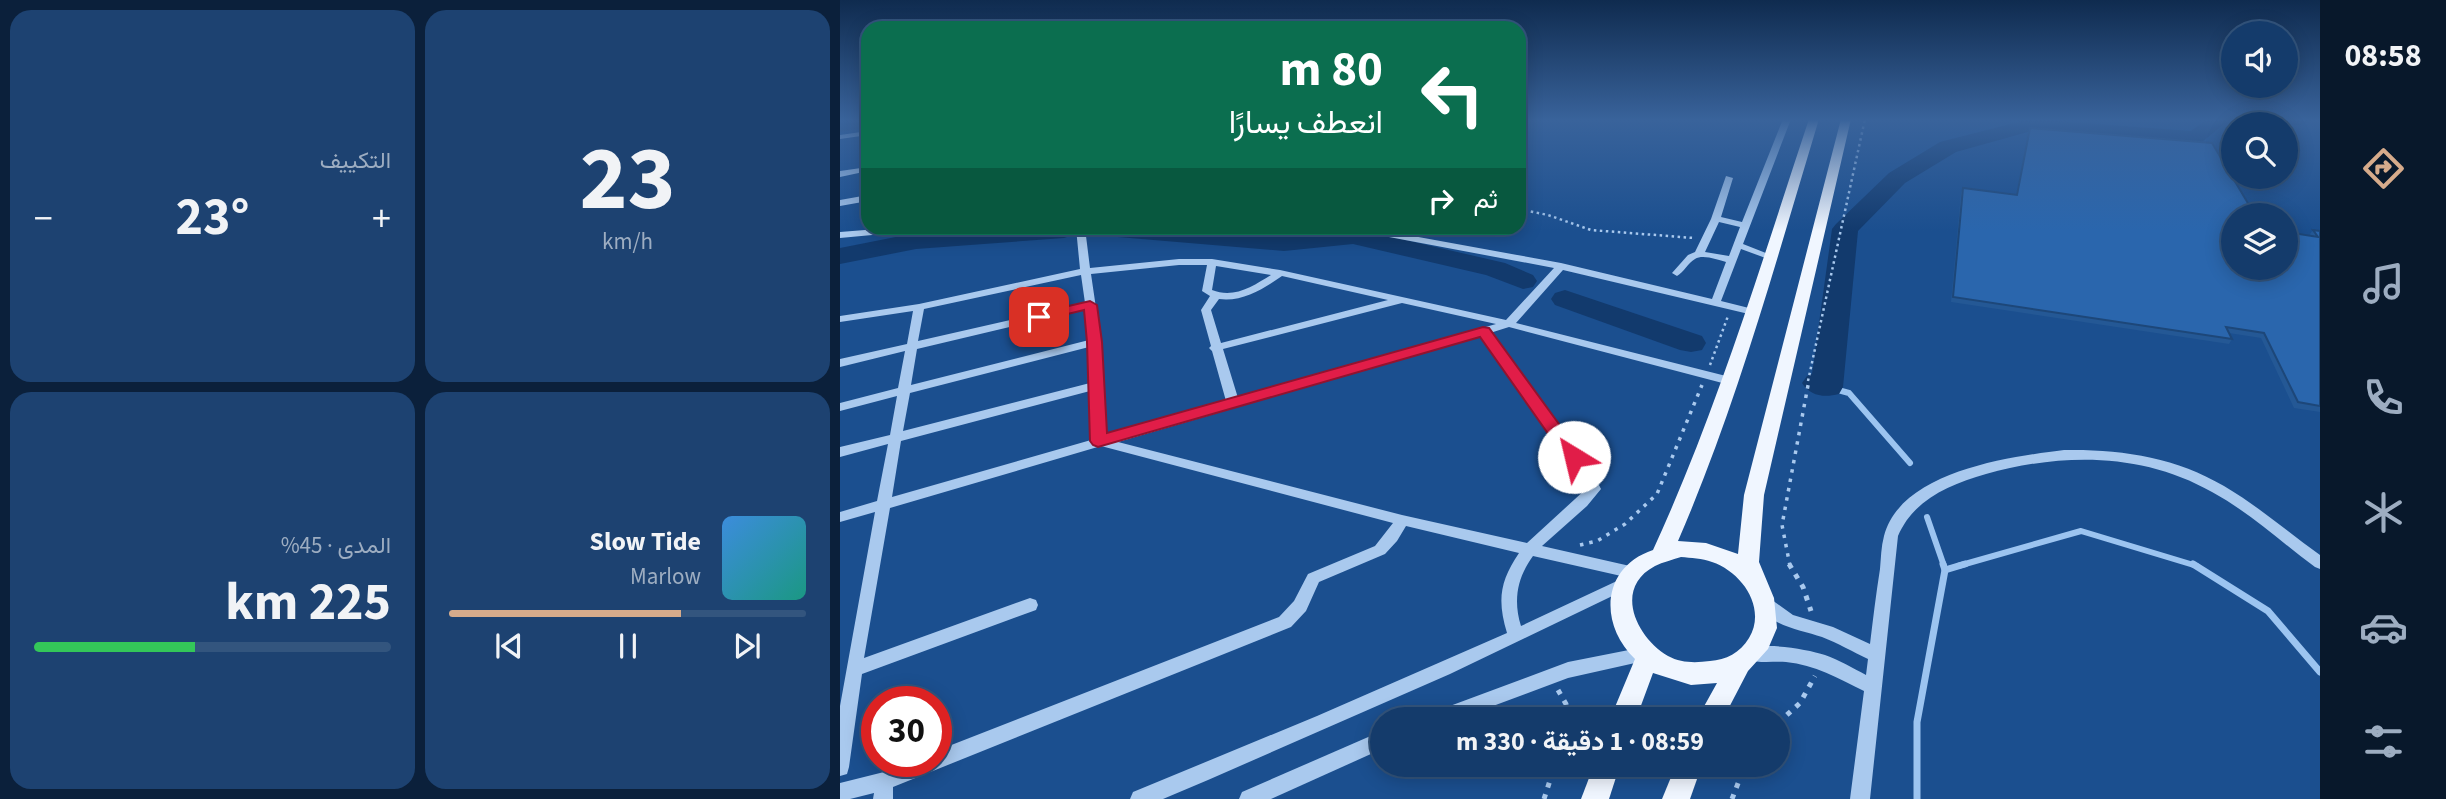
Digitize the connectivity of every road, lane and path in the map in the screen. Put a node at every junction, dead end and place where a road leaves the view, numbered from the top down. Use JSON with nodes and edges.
{"nodes":[{"id":1,"x":1773,"y":156,"type":"edge"},
{"id":2,"x":1802,"y":156,"type":"edge"},
{"id":3,"x":1837,"y":156,"type":"edge"},
{"id":4,"x":1857,"y":156,"type":"edge"},
{"id":5,"x":861,"y":170,"type":"edge"},
{"id":6,"x":840,"y":174,"type":"edge"},
{"id":7,"x":1729,"y":178,"type":"dead end"},
{"id":8,"x":861,"y":199,"type":"edge"},
{"id":9,"x":840,"y":203,"type":"edge"},
{"id":10,"x":1526,"y":210,"type":"edge"},
{"id":11,"x":1716,"y":219,"type":"junction"},
{"id":12,"x":1746,"y":225,"type":"junction"},
{"id":13,"x":861,"y":234,"type":"edge"},
{"id":14,"x":1081,"y":235,"type":"edge"},
{"id":15,"x":1398,"y":235,"type":"edge"},
{"id":16,"x":840,"y":236,"type":"edge"},
{"id":17,"x":1707,"y":239,"type":"junction"},
{"id":18,"x":1738,"y":246,"type":"junction"},
{"id":19,"x":1699,"y":254,"type":"junction"},
{"id":20,"x":1771,"y":257,"type":"junction"},
{"id":21,"x":1732,"y":260,"type":"junction"},
{"id":22,"x":1212,"y":262,"type":"junction"},
{"id":23,"x":1561,"y":266,"type":"junction"},
{"id":24,"x":1086,"y":271,"type":"junction"},
{"id":25,"x":1280,"y":273,"type":"junction"},
{"id":26,"x":1677,"y":273,"type":"dead end"},
{"id":27,"x":1216,"y":296,"type":"junction"},
{"id":28,"x":1402,"y":300,"type":"junction"},
{"id":29,"x":1715,"y":304,"type":"junction"},
{"id":30,"x":1090,"y":305,"type":"junction"},
{"id":31,"x":919,"y":307,"type":"junction"},
{"id":32,"x":1731,"y":307,"type":"junction"},
{"id":33,"x":1753,"y":312,"type":"junction"},
{"id":34,"x":840,"y":321,"type":"edge"},
{"id":35,"x":1509,"y":324,"type":"junction"},
{"id":36,"x":1483,"y":331,"type":"junction"},
{"id":37,"x":1095,"y":342,"type":"junction"},
{"id":38,"x":913,"y":346,"type":"junction"},
{"id":39,"x":1216,"y":348,"type":"junction"},
{"id":40,"x":840,"y":363,"type":"edge"},
{"id":41,"x":1706,"y":375,"type":"junction"},
{"id":42,"x":1730,"y":381,"type":"junction"},
{"id":43,"x":1096,"y":386,"type":"junction"},
{"id":44,"x":904,"y":390,"type":"junction"},
{"id":45,"x":1233,"y":402,"type":"junction"},
{"id":46,"x":840,"y":407,"type":"edge"},
{"id":47,"x":896,"y":435,"type":"junction"},
{"id":48,"x":1098,"y":441,"type":"junction"},
{"id":49,"x":840,"y":452,"type":"edge"},
{"id":50,"x":885,"y":503,"type":"junction"},
{"id":51,"x":840,"y":516,"type":"edge"},
{"id":52,"x":1402,"y":520,"type":"junction"},
{"id":53,"x":1530,"y":547,"type":"junction"},
{"id":54,"x":1663,"y":552,"type":"junction"},
{"id":55,"x":1563,"y":556,"type":"junction"},
{"id":56,"x":2320,"y":564,"type":"edge"},
{"id":57,"x":1627,"y":578,"type":"junction"},
{"id":58,"x":1756,"y":582,"type":"junction"},
{"id":59,"x":1766,"y":605,"type":"junction"},
{"id":60,"x":1030,"y":606,"type":"dead end"},
{"id":61,"x":1827,"y":632,"type":"junction"},
{"id":62,"x":1516,"y":636,"type":"junction"},
{"id":63,"x":1646,"y":655,"type":"junction"},
{"id":64,"x":1877,"y":655,"type":"junction"},
{"id":65,"x":1746,"y":659,"type":"junction"},
{"id":66,"x":1823,"y":662,"type":"junction"},
{"id":67,"x":854,"y":669,"type":"junction"},
{"id":68,"x":1550,"y":677,"type":"junction"},
{"id":69,"x":1873,"y":687,"type":"junction"},
{"id":70,"x":1469,"y":707,"type":"edge"},
{"id":71,"x":1566,"y":707,"type":"edge"},
{"id":72,"x":1627,"y":707,"type":"edge"},
{"id":73,"x":1717,"y":707,"type":"edge"},
{"id":74,"x":1790,"y":712,"type":"edge"},
{"id":75,"x":1370,"y":745,"type":"edge"},
{"id":76,"x":952,"y":754,"type":"edge"},
{"id":77,"x":840,"y":767,"type":"edge"},
{"id":78,"x":907,"y":777,"type":"edge"},
{"id":79,"x":1551,"y":777,"type":"edge"},
{"id":80,"x":1603,"y":777,"type":"edge"},
{"id":81,"x":1684,"y":777,"type":"edge"},
{"id":82,"x":1740,"y":777,"type":"edge"},
{"id":83,"x":884,"y":790,"type":"edge"},
{"id":84,"x":840,"y":792,"type":"edge"},
{"id":85,"x":1140,"y":799,"type":"edge"},
{"id":86,"x":1249,"y":799,"type":"edge"},
{"id":87,"x":1544,"y":799,"type":"edge"},
{"id":88,"x":1595,"y":799,"type":"edge"},
{"id":89,"x":1676,"y":799,"type":"edge"},
{"id":90,"x":1732,"y":799,"type":"edge"},
{"id":91,"x":1860,"y":799,"type":"edge"}],
"edges":[{"from":1,"to":12,"type":"street"},
{"from":2,"to":20,"type":"main road"},
{"from":3,"to":58,"type":"main road"},
{"from":4,"to":61,"type":"path"},
{"from":5,"to":6,"type":"street"},
{"from":7,"to":11,"type":"street"},
{"from":8,"to":9,"type":"street"},
{"from":10,"to":17,"type":"path"},
{"from":11,"to":12,"type":"street"},
{"from":11,"to":17,"type":"street"},
{"from":12,"to":18,"type":"street"},
{"from":13,"to":16,"type":"street"},
{"from":14,"to":24,"type":"street"},
{"from":15,"to":23,"type":"street"},
{"from":17,"to":19,"type":"street"},
{"from":18,"to":20,"type":"street"},
{"from":18,"to":21,"type":"street"},
{"from":19,"to":21,"type":"street"},
{"from":19,"to":26,"type":"street"},
{"from":20,"to":33,"type":"main road"},
{"from":21,"to":29,"type":"street"},
{"from":22,"to":24,"type":"street"},
{"from":22,"to":25,"type":"street"},
{"from":22,"to":27,"type":"street"},
{"from":23,"to":29,"type":"street"},
{"from":23,"to":35,"type":"street"},
{"from":24,"to":30,"type":"street"},
{"from":24,"to":31,"type":"street"},
{"from":25,"to":27,"type":"street"},
{"from":25,"to":28,"type":"street"},
{"from":27,"to":39,"type":"street"},
{"from":28,"to":35,"type":"street"},
{"from":28,"to":39,"type":"street"},
{"from":29,"to":32,"type":"street"},
{"from":30,"to":37,"type":"street"},
{"from":30,"to":38,"type":"street"},
{"from":31,"to":34,"type":"street"},
{"from":31,"to":38,"type":"street"},
{"from":32,"to":33,"type":"street"},
{"from":32,"to":41,"type":"path"},
{"from":33,"to":42,"type":"main road"},
{"from":35,"to":36,"type":"street"},
{"from":35,"to":41,"type":"street"},
{"from":36,"to":45,"type":"street"},
{"from":36,"to":53,"type":"street"},
{"from":37,"to":43,"type":"street"},
{"from":37,"to":44,"type":"street"},
{"from":38,"to":40,"type":"street"},
{"from":38,"to":44,"type":"street"},
{"from":39,"to":45,"type":"street"},
{"from":41,"to":42,"type":"street"},
{"from":41,"to":55,"type":"path"},
{"from":42,"to":54,"type":"main road"},
{"from":43,"to":47,"type":"street"},
{"from":43,"to":48,"type":"street"},
{"from":44,"to":46,"type":"street"},
{"from":44,"to":47,"type":"street"},
{"from":45,"to":48,"type":"street"},
{"from":47,"to":49,"type":"street"},
{"from":47,"to":50,"type":"street"},
{"from":48,"to":50,"type":"street"},
{"from":48,"to":52,"type":"street"},
{"from":50,"to":51,"type":"street"},
{"from":50,"to":67,"type":"street"},
{"from":52,"to":53,"type":"street"},
{"from":52,"to":76,"type":"street"},
{"from":53,"to":55,"type":"street"},
{"from":53,"to":62,"type":"street"},
{"from":54,"to":57,"type":"main road"},
{"from":54,"to":58,"type":"main road"},
{"from":55,"to":57,"type":"street"},
{"from":56,"to":64,"type":"street"},
{"from":57,"to":62,"type":"street"},
{"from":57,"to":63,"type":"main road"},
{"from":58,"to":59,"type":"main road"},
{"from":59,"to":61,"type":"street"},
{"from":59,"to":65,"type":"main road"},
{"from":60,"to":67,"type":"street"},
{"from":61,"to":64,"type":"street"},
{"from":62,"to":85,"type":"street"},
{"from":63,"to":65,"type":"main road"},
{"from":63,"to":68,"type":"street"},
{"from":63,"to":72,"type":"main road"},
{"from":64,"to":69,"type":"street"},
{"from":65,"to":66,"type":"street"},
{"from":65,"to":73,"type":"main road"},
{"from":66,"to":69,"type":"street"},
{"from":66,"to":74,"type":"path"},
{"from":67,"to":77,"type":"street"},
{"from":68,"to":70,"type":"street"},
{"from":68,"to":71,"type":"path"},
{"from":69,"to":91,"type":"street"},
{"from":75,"to":86,"type":"street"},
{"from":78,"to":83,"type":"street"},
{"from":79,"to":87,"type":"path"},
{"from":80,"to":88,"type":"main road"},
{"from":81,"to":89,"type":"main road"},
{"from":82,"to":90,"type":"path"},
{"from":83,"to":84,"type":"street"}]}
